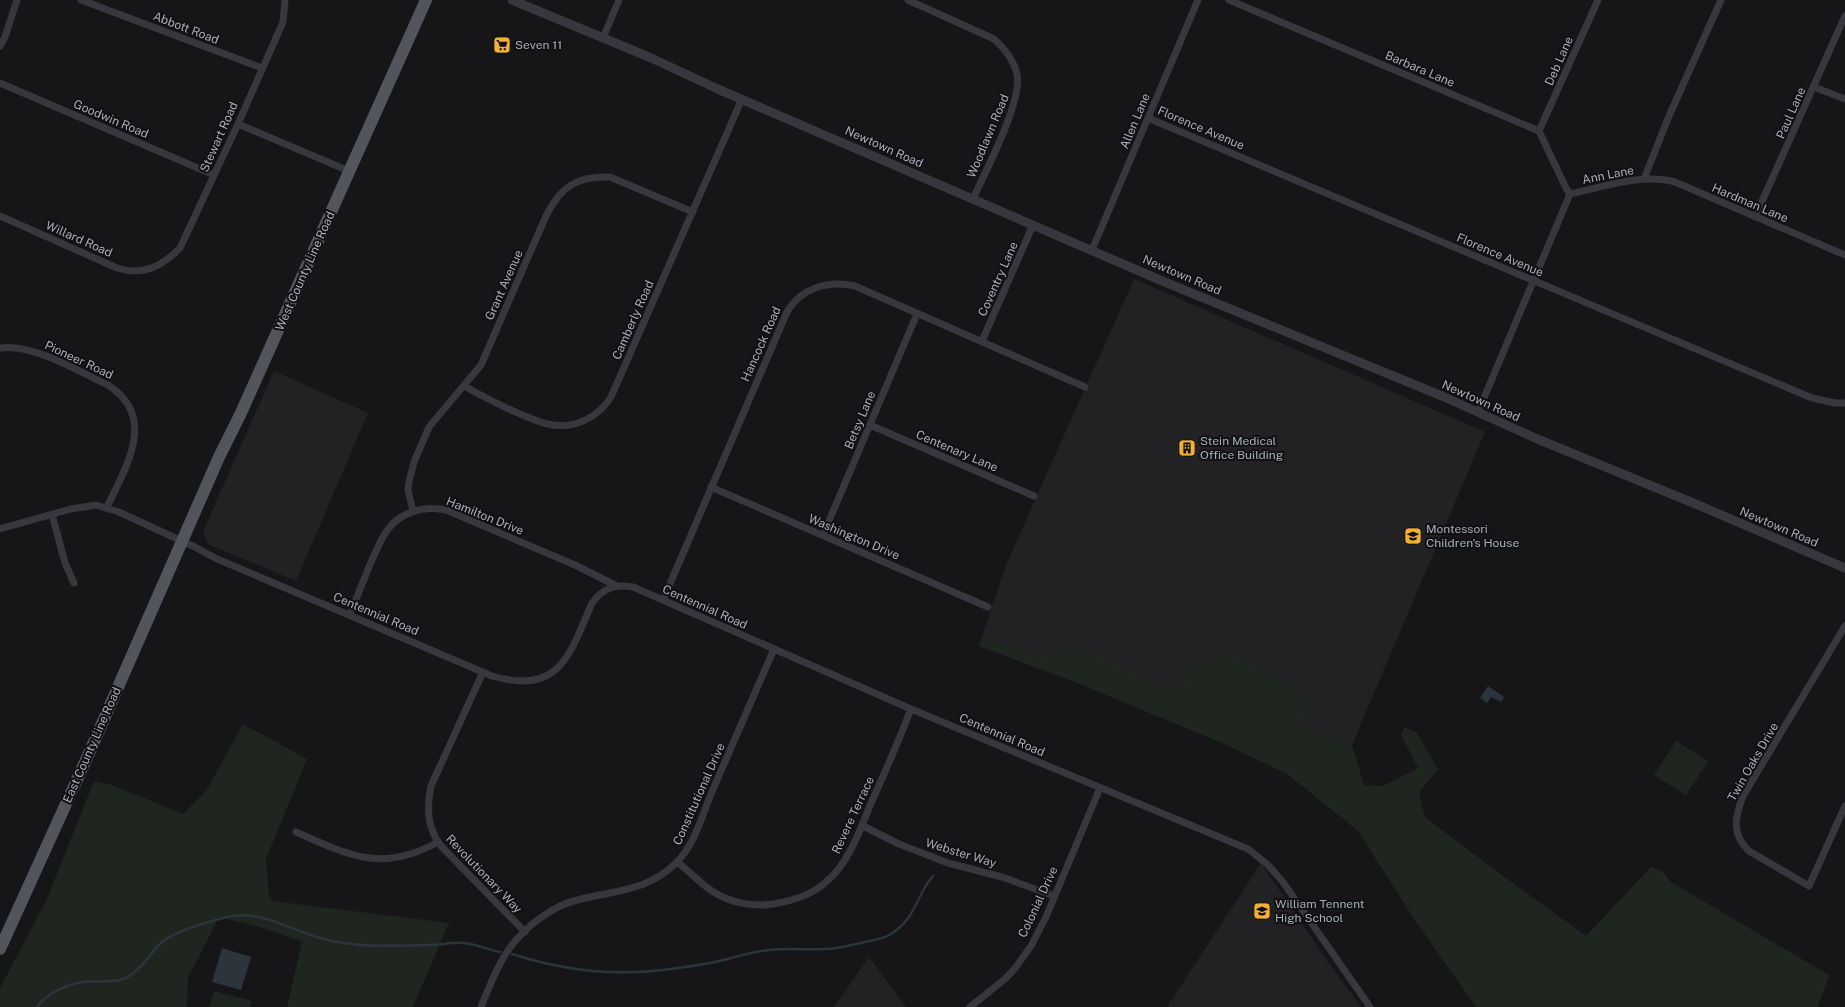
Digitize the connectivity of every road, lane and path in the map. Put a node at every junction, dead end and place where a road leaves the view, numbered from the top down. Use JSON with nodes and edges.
{"nodes":[{"id":1,"x":17,"y":0,"type":"edge"},
{"id":2,"x":81,"y":0,"type":"edge"},
{"id":3,"x":284,"y":0,"type":"edge"},
{"id":4,"x":426,"y":0,"type":"edge"},
{"id":5,"x":512,"y":0,"type":"edge"},
{"id":6,"x":619,"y":0,"type":"edge"},
{"id":7,"x":908,"y":0,"type":"edge"},
{"id":8,"x":1198,"y":0,"type":"edge"},
{"id":9,"x":1229,"y":0,"type":"edge"},
{"id":10,"x":1598,"y":0,"type":"edge"},
{"id":11,"x":1721,"y":0,"type":"edge"},
{"id":12,"x":1845,"y":16,"type":"edge"},
{"id":13,"x":603,"y":38,"type":"junction"},
{"id":14,"x":0,"y":46,"type":"edge"},
{"id":15,"x":262,"y":68,"type":"junction"},
{"id":16,"x":0,"y":83,"type":"edge"},
{"id":17,"x":1814,"y":87,"type":"junction"},
{"id":18,"x":742,"y":99,"type":"junction"},
{"id":19,"x":1845,"y":99,"type":"edge"},
{"id":20,"x":1148,"y":118,"type":"junction"},
{"id":21,"x":238,"y":124,"type":"junction"},
{"id":22,"x":1538,"y":131,"type":"junction"},
{"id":23,"x":349,"y":171,"type":"junction"},
{"id":24,"x":214,"y":175,"type":"junction"},
{"id":25,"x":1644,"y":180,"type":"junction"},
{"id":26,"x":1570,"y":194,"type":"junction"},
{"id":27,"x":973,"y":199,"type":"junction"},
{"id":28,"x":693,"y":212,"type":"junction"},
{"id":29,"x":0,"y":216,"type":"edge"},
{"id":30,"x":1755,"y":217,"type":"junction"},
{"id":31,"x":1033,"y":225,"type":"junction"},
{"id":32,"x":1092,"y":250,"type":"junction"},
{"id":33,"x":1845,"y":255,"type":"edge"},
{"id":34,"x":150,"y":268,"type":"joint"},
{"id":35,"x":1532,"y":281,"type":"junction"},
{"id":36,"x":917,"y":314,"type":"junction"},
{"id":37,"x":982,"y":341,"type":"junction"},
{"id":38,"x":0,"y":348,"type":"edge"},
{"id":39,"x":464,"y":386,"type":"junction"},
{"id":40,"x":1085,"y":387,"type":"dead end"},
{"id":41,"x":1845,"y":403,"type":"edge"},
{"id":42,"x":1478,"y":412,"type":"junction"},
{"id":43,"x":870,"y":425,"type":"junction"},
{"id":44,"x":711,"y":487,"type":"junction"},
{"id":45,"x":1034,"y":496,"type":"dead end"},
{"id":46,"x":107,"y":507,"type":"junction"},
{"id":47,"x":413,"y":511,"type":"junction"},
{"id":48,"x":52,"y":514,"type":"junction"},
{"id":49,"x":0,"y":529,"type":"edge"},
{"id":50,"x":823,"y":535,"type":"junction"},
{"id":51,"x":182,"y":541,"type":"junction"},
{"id":52,"x":1845,"y":568,"type":"edge"},
{"id":53,"x":74,"y":583,"type":"dead end"},
{"id":54,"x":617,"y":586,"type":"junction"},
{"id":55,"x":663,"y":600,"type":"junction"},
{"id":56,"x":988,"y":607,"type":"dead end"},
{"id":57,"x":350,"y":614,"type":"junction"},
{"id":58,"x":1845,"y":626,"type":"edge"},
{"id":59,"x":1843,"y":637,"type":"edge"},
{"id":60,"x":774,"y":649,"type":"junction"},
{"id":61,"x":483,"y":672,"type":"junction"},
{"id":62,"x":911,"y":709,"type":"junction"},
{"id":63,"x":1100,"y":788,"type":"junction"},
{"id":64,"x":1845,"y":806,"type":"edge"},
{"id":65,"x":863,"y":826,"type":"junction"},
{"id":66,"x":296,"y":832,"type":"dead end"},
{"id":67,"x":438,"y":842,"type":"junction"},
{"id":68,"x":677,"y":862,"type":"junction"},
{"id":69,"x":1054,"y":896,"type":"junction"},
{"id":70,"x":525,"y":932,"type":"junction"},
{"id":71,"x":0,"y":949,"type":"edge"},
{"id":72,"x":481,"y":1007,"type":"edge"},
{"id":73,"x":970,"y":1007,"type":"edge"},
{"id":74,"x":1370,"y":1007,"type":"edge"}],
"edges":[{"from":1,"to":14,"type":"street"},
{"from":2,"to":15,"type":"street","name":"Abbott Road"},
{"from":3,"to":15,"type":"street","name":"Stewart Road"},
{"from":4,"to":23,"type":"main road","name":"West County Line Road"},
{"from":5,"to":13,"type":"street","name":"Newtown Road"},
{"from":6,"to":13,"type":"street"},
{"from":7,"to":27,"type":"street","name":"Woodlawn Road"},
{"from":8,"to":20,"type":"street","name":"Allen Lane"},
{"from":9,"to":22,"type":"street","name":"Barbara Lane"},
{"from":10,"to":22,"type":"street","name":"Deb Lane"},
{"from":11,"to":25,"type":"street","name":"Ann Lane"},
{"from":12,"to":17,"type":"street","name":"Paul Lane"},
{"from":13,"to":18,"type":"street","name":"Newtown Road"},
{"from":15,"to":21,"type":"street","name":"Stewart Road"},
{"from":16,"to":24,"type":"street","name":"Goodwin Road"},
{"from":17,"to":19,"type":"street"},
{"from":17,"to":30,"type":"street","name":"Paul Lane"},
{"from":18,"to":27,"type":"street","name":"Newtown Road"},
{"from":18,"to":28,"type":"street","name":"Camberly Road"},
{"from":20,"to":32,"type":"street","name":"Allen Lane"},
{"from":20,"to":35,"type":"street","name":"Florence Avenue"},
{"from":21,"to":23,"type":"street"},
{"from":21,"to":24,"type":"street","name":"Stewart Road"},
{"from":22,"to":26,"type":"street"},
{"from":23,"to":51,"type":"main road","name":"West County Line Road"},
{"from":24,"to":34,"type":"street","name":"Stewart Road"},
{"from":25,"to":26,"type":"street","name":"Ann Lane"},
{"from":25,"to":30,"type":"street","name":"Hardman Lane"},
{"from":26,"to":35,"type":"street","name":"Ann Lane"},
{"from":27,"to":31,"type":"street","name":"Newtown Road"},
{"from":28,"to":39,"type":"street","name":"Grant Avenue"},
{"from":28,"to":39,"type":"street","name":"Camberly Road"},
{"from":29,"to":34,"type":"street","name":"Willard Road"},
{"from":30,"to":33,"type":"street","name":"Hardman Lane"},
{"from":31,"to":32,"type":"street","name":"Newtown Road"},
{"from":31,"to":37,"type":"street","name":"Coventry Lane"},
{"from":32,"to":42,"type":"street","name":"Newtown Road"},
{"from":35,"to":41,"type":"street","name":"Florence Avenue"},
{"from":35,"to":42,"type":"street","name":"Ann Lane"},
{"from":36,"to":37,"type":"street","name":"Hancock Road"},
{"from":36,"to":43,"type":"street","name":"Betsy Lane"},
{"from":36,"to":44,"type":"street","name":"Hancock Road"},
{"from":37,"to":40,"type":"street","name":"Hancock Road"},
{"from":38,"to":46,"type":"street","name":"Pioneer Road"},
{"from":39,"to":47,"type":"street","name":"Grant Avenue"},
{"from":42,"to":52,"type":"street","name":"Newtown Road"},
{"from":43,"to":45,"type":"street","name":"Centenary Lane"},
{"from":43,"to":50,"type":"street","name":"Betsy Lane"},
{"from":44,"to":50,"type":"street","name":"Washington Drive"},
{"from":44,"to":55,"type":"street","name":"Hancock Road"},
{"from":46,"to":48,"type":"street","name":"Centennial Road"},
{"from":46,"to":51,"type":"street","name":"Centennial Road"},
{"from":47,"to":54,"type":"street","name":"Hamilton Drive"},
{"from":47,"to":57,"type":"street","name":"Hamilton Drive"},
{"from":48,"to":49,"type":"street","name":"Centennial Road"},
{"from":48,"to":53,"type":"street"},
{"from":50,"to":56,"type":"street","name":"Washington Drive"},
{"from":51,"to":57,"type":"street","name":"Centennial Road"},
{"from":51,"to":71,"type":"main road","name":"East County Line Road"},
{"from":54,"to":55,"type":"street","name":"Centennial Road"},
{"from":54,"to":61,"type":"street","name":"Centennial Road"},
{"from":55,"to":60,"type":"street","name":"Centennial Road"},
{"from":57,"to":61,"type":"street","name":"Centennial Road"},
{"from":58,"to":59,"type":"street","name":"Twin Oaks Drive"},
{"from":59,"to":64,"type":"street","name":"Twin Oaks Drive"},
{"from":60,"to":62,"type":"street","name":"Centennial Road"},
{"from":60,"to":68,"type":"street","name":"Constitutional Drive"},
{"from":61,"to":67,"type":"street","name":"Revolutionary Way"},
{"from":62,"to":63,"type":"street","name":"Centennial Road"},
{"from":62,"to":65,"type":"street","name":"Revere Terrace"},
{"from":63,"to":69,"type":"street","name":"Colonial Drive"},
{"from":63,"to":74,"type":"street","name":"Centennial Road"},
{"from":65,"to":68,"type":"street","name":"Revere Terrace"},
{"from":65,"to":69,"type":"street","name":"Webster Way"},
{"from":66,"to":67,"type":"street"},
{"from":67,"to":70,"type":"street","name":"Revolutionary Way"},
{"from":68,"to":70,"type":"street","name":"Constitutional Drive"},
{"from":69,"to":73,"type":"street","name":"Colonial Drive"},
{"from":70,"to":72,"type":"street","name":"Constitutional Drive"}]}
